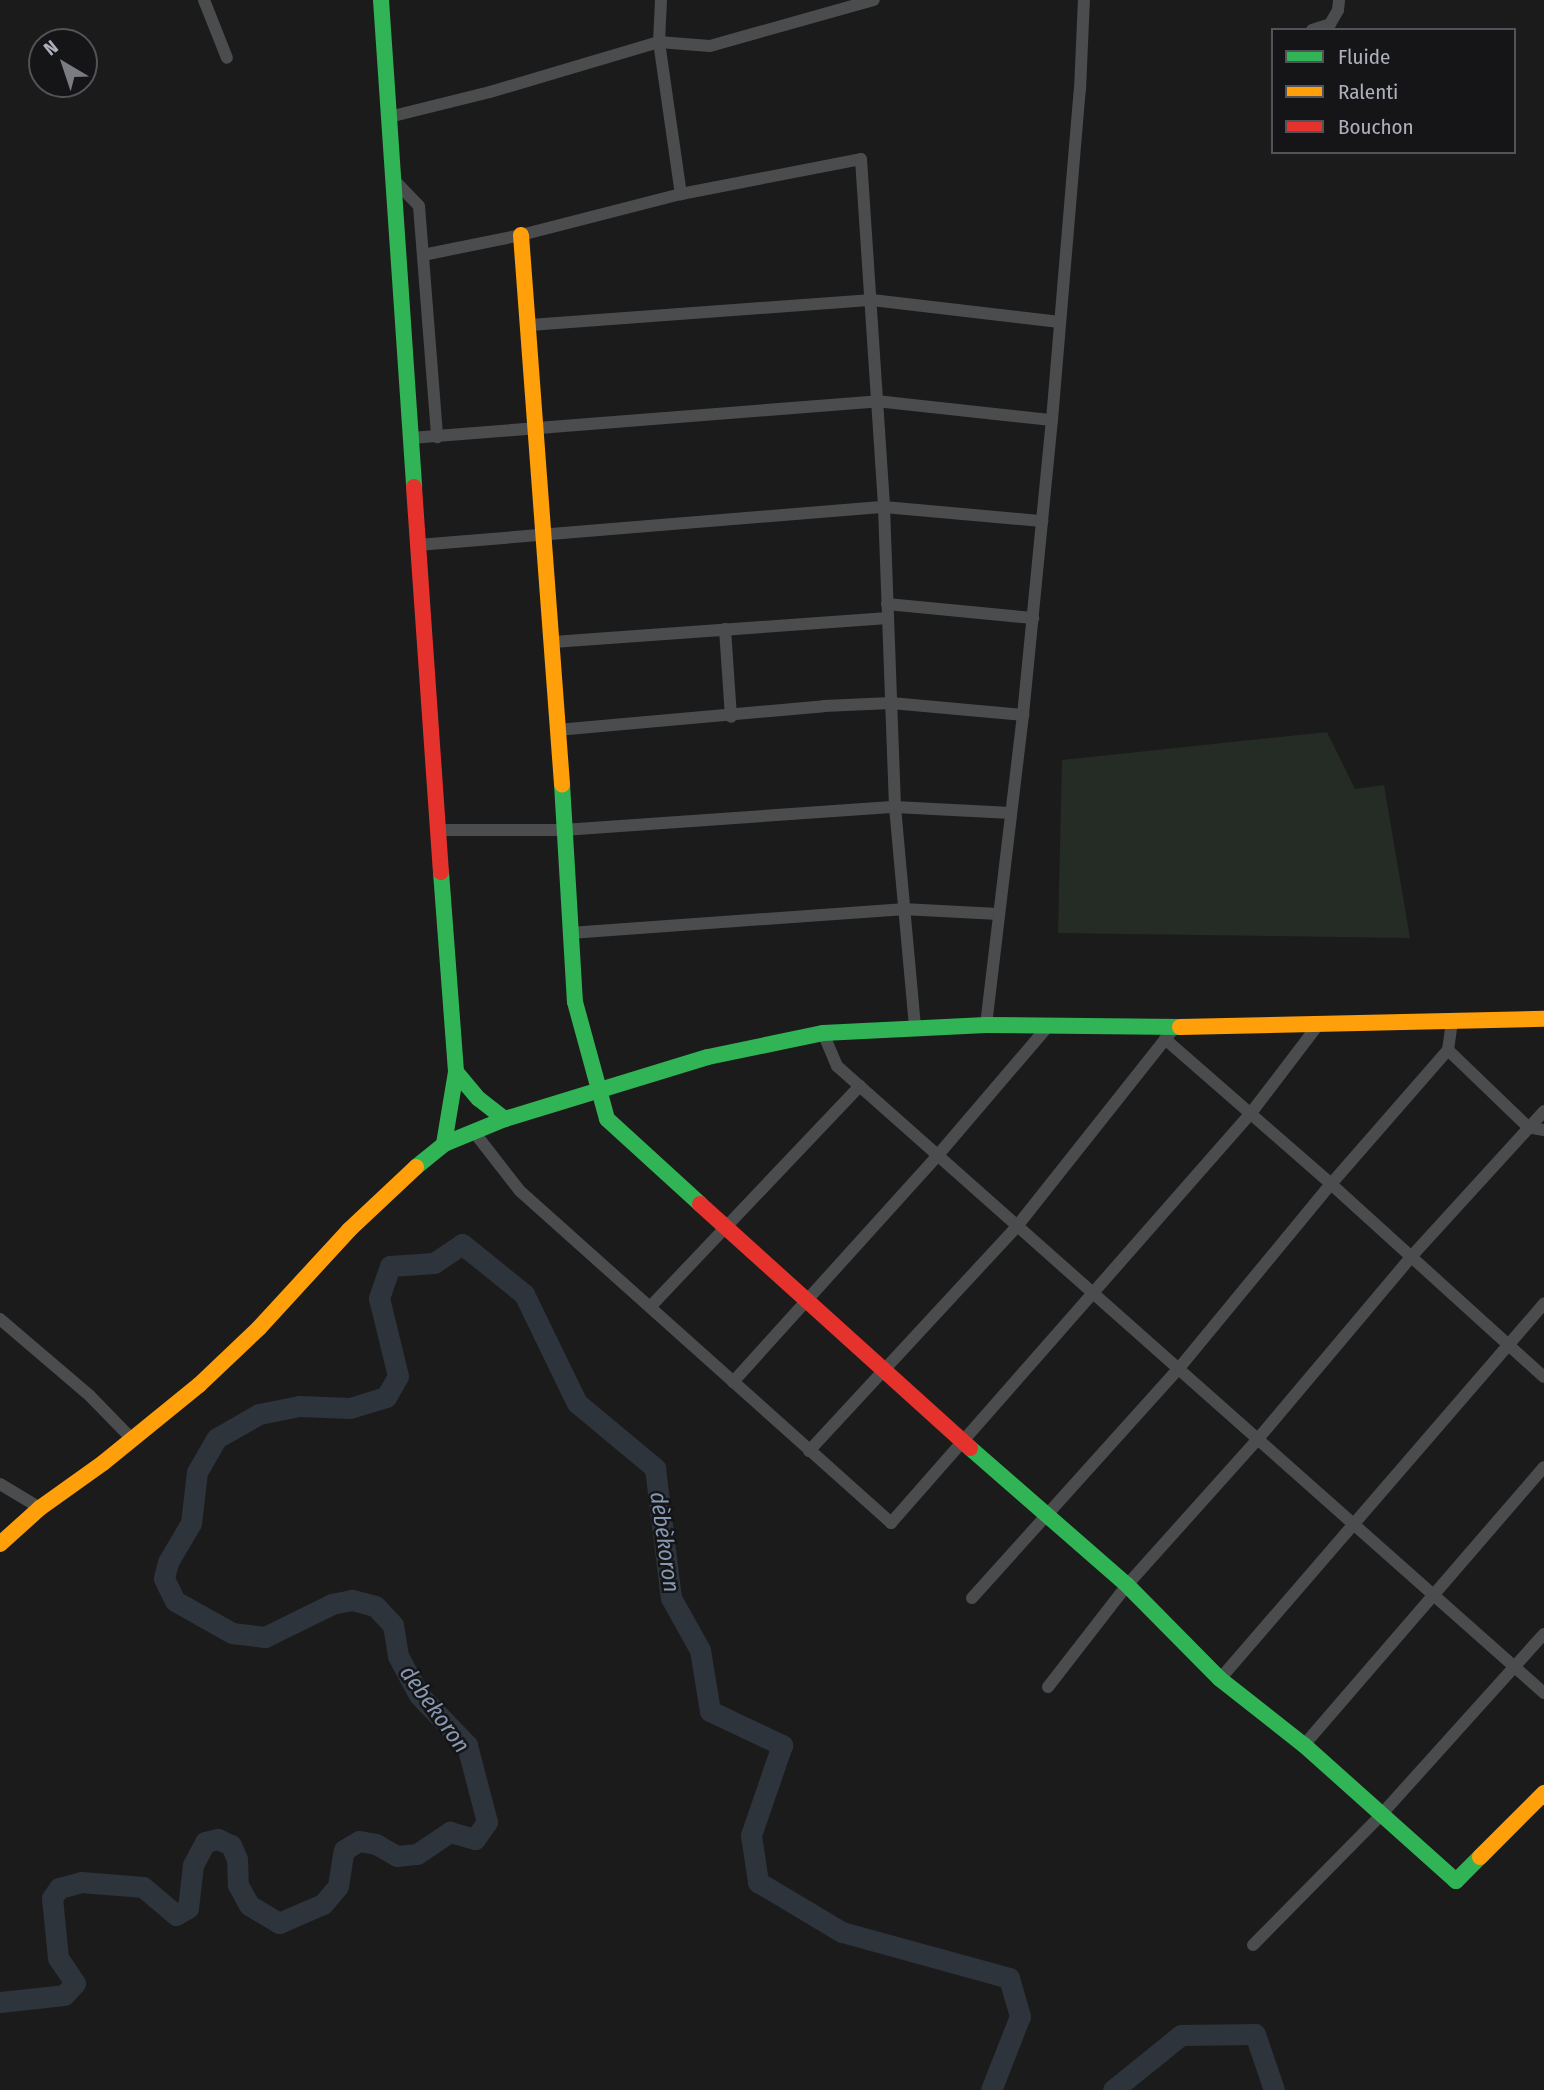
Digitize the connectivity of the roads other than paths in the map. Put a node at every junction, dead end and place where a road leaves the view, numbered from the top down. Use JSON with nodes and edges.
{"nodes":[{"id":1,"x":204,"y":0,"type":"edge"},
{"id":2,"x":381,"y":0,"type":"edge"},
{"id":3,"x":661,"y":0,"type":"edge"},
{"id":4,"x":1084,"y":0,"type":"edge"},
{"id":5,"x":1339,"y":0,"type":"edge"},
{"id":6,"x":875,"y":4,"type":"edge"},
{"id":7,"x":1318,"y":28,"type":"edge"},
{"id":8,"x":659,"y":42,"type":"junction"},
{"id":9,"x":227,"y":58,"type":"dead end"},
{"id":10,"x":389,"y":117,"type":"junction"},
{"id":11,"x":391,"y":176,"type":"junction"},
{"id":12,"x":681,"y":194,"type":"junction"},
{"id":13,"x":521,"y":235,"type":"junction"},
{"id":14,"x":423,"y":255,"type":"junction"},
{"id":15,"x":872,"y":300,"type":"junction"},
{"id":16,"x":1060,"y":321,"type":"junction"},
{"id":17,"x":530,"y":325,"type":"junction"},
{"id":18,"x":876,"y":401,"type":"junction"},
{"id":19,"x":1052,"y":420,"type":"junction"},
{"id":20,"x":536,"y":430,"type":"junction"},
{"id":21,"x":437,"y":437,"type":"junction"},
{"id":22,"x":411,"y":438,"type":"junction"},
{"id":23,"x":884,"y":507,"type":"junction"},
{"id":24,"x":1042,"y":521,"type":"junction"},
{"id":25,"x":544,"y":536,"type":"junction"},
{"id":26,"x":418,"y":545,"type":"junction"},
{"id":27,"x":888,"y":611,"type":"junction"},
{"id":28,"x":1032,"y":618,"type":"junction"},
{"id":29,"x":725,"y":629,"type":"junction"},
{"id":30,"x":553,"y":642,"type":"junction"},
{"id":31,"x":891,"y":703,"type":"junction"},
{"id":32,"x":1023,"y":715,"type":"junction"},
{"id":33,"x":731,"y":717,"type":"junction"},
{"id":34,"x":557,"y":730,"type":"junction"},
{"id":35,"x":895,"y":807,"type":"junction"},
{"id":36,"x":1011,"y":813,"type":"junction"},
{"id":37,"x":440,"y":830,"type":"junction"},
{"id":38,"x":563,"y":830,"type":"junction"},
{"id":39,"x":902,"y":909,"type":"junction"},
{"id":40,"x":999,"y":914,"type":"junction"},
{"id":41,"x":570,"y":933,"type":"junction"},
{"id":42,"x":1544,"y":1019,"type":"edge"},
{"id":43,"x":1452,"y":1023,"type":"junction"},
{"id":44,"x":986,"y":1025,"type":"junction"},
{"id":45,"x":1318,"y":1025,"type":"junction"},
{"id":46,"x":1048,"y":1026,"type":"junction"},
{"id":47,"x":915,"y":1027,"type":"junction"},
{"id":48,"x":823,"y":1032,"type":"junction"},
{"id":49,"x":1170,"y":1033,"type":"junction"},
{"id":50,"x":1448,"y":1050,"type":"junction"},
{"id":51,"x":456,"y":1072,"type":"junction"},
{"id":52,"x":860,"y":1086,"type":"junction"},
{"id":53,"x":599,"y":1090,"type":"junction"},
{"id":54,"x":1544,"y":1111,"type":"edge"},
{"id":55,"x":1251,"y":1113,"type":"junction"},
{"id":56,"x":505,"y":1119,"type":"junction"},
{"id":57,"x":1528,"y":1127,"type":"junction"},
{"id":58,"x":1544,"y":1130,"type":"edge"},
{"id":59,"x":474,"y":1132,"type":"junction"},
{"id":60,"x":444,"y":1144,"type":"junction"},
{"id":61,"x":938,"y":1155,"type":"junction"},
{"id":62,"x":1331,"y":1184,"type":"junction"},
{"id":63,"x":1018,"y":1225,"type":"junction"},
{"id":64,"x":728,"y":1228,"type":"junction"},
{"id":65,"x":1410,"y":1258,"type":"junction"},
{"id":66,"x":1093,"y":1291,"type":"junction"},
{"id":67,"x":808,"y":1301,"type":"junction"},
{"id":68,"x":1544,"y":1303,"type":"edge"},
{"id":69,"x":650,"y":1307,"type":"junction"},
{"id":70,"x":0,"y":1319,"type":"edge"},
{"id":71,"x":1508,"y":1345,"type":"junction"},
{"id":72,"x":1180,"y":1367,"type":"junction"},
{"id":73,"x":885,"y":1371,"type":"junction"},
{"id":74,"x":1544,"y":1377,"type":"edge"},
{"id":75,"x":733,"y":1382,"type":"junction"},
{"id":76,"x":133,"y":1440,"type":"junction"},
{"id":77,"x":1257,"y":1440,"type":"junction"},
{"id":78,"x":963,"y":1442,"type":"junction"},
{"id":79,"x":809,"y":1451,"type":"junction"},
{"id":80,"x":1544,"y":1467,"type":"edge"},
{"id":81,"x":0,"y":1484,"type":"edge"},
{"id":82,"x":40,"y":1507,"type":"junction"},
{"id":83,"x":1049,"y":1514,"type":"junction"},
{"id":84,"x":1354,"y":1523,"type":"junction"},
{"id":85,"x":0,"y":1544,"type":"edge"},
{"id":86,"x":1127,"y":1585,"type":"junction"},
{"id":87,"x":1433,"y":1594,"type":"junction"},
{"id":88,"x":972,"y":1598,"type":"dead end"},
{"id":89,"x":1544,"y":1634,"type":"edge"},
{"id":90,"x":1516,"y":1667,"type":"junction"},
{"id":91,"x":1220,"y":1679,"type":"junction"},
{"id":92,"x":1048,"y":1687,"type":"dead end"},
{"id":93,"x":1544,"y":1693,"type":"edge"},
{"id":94,"x":1304,"y":1745,"type":"junction"},
{"id":95,"x":1544,"y":1793,"type":"edge"},
{"id":96,"x":1380,"y":1816,"type":"junction"},
{"id":97,"x":1253,"y":1945,"type":"dead end"}],
"edges":[{"from":1,"to":9,"type":"street"},
{"from":2,"to":10,"type":"main road"},
{"from":3,"to":8,"type":"street"},
{"from":4,"to":16,"type":"street"},
{"from":5,"to":7,"type":"street"},
{"from":6,"to":8,"type":"street"},
{"from":8,"to":10,"type":"street"},
{"from":8,"to":12,"type":"street"},
{"from":10,"to":11,"type":"main road"},
{"from":11,"to":14,"type":"street"},
{"from":11,"to":22,"type":"main road"},
{"from":12,"to":13,"type":"street"},
{"from":12,"to":15,"type":"street"},
{"from":13,"to":14,"type":"street"},
{"from":13,"to":17,"type":"main road"},
{"from":14,"to":21,"type":"street"},
{"from":15,"to":16,"type":"street"},
{"from":15,"to":17,"type":"street"},
{"from":15,"to":18,"type":"street"},
{"from":16,"to":19,"type":"street"},
{"from":17,"to":20,"type":"main road"},
{"from":18,"to":19,"type":"street"},
{"from":18,"to":20,"type":"street"},
{"from":18,"to":23,"type":"street"},
{"from":19,"to":24,"type":"street"},
{"from":20,"to":21,"type":"street"},
{"from":20,"to":25,"type":"main road"},
{"from":21,"to":22,"type":"street"},
{"from":22,"to":26,"type":"main road"},
{"from":23,"to":24,"type":"street"},
{"from":23,"to":25,"type":"street"},
{"from":23,"to":27,"type":"street"},
{"from":24,"to":28,"type":"street"},
{"from":25,"to":26,"type":"street"},
{"from":25,"to":30,"type":"main road"},
{"from":26,"to":37,"type":"main road"},
{"from":27,"to":28,"type":"street"},
{"from":27,"to":29,"type":"street"},
{"from":27,"to":31,"type":"street"},
{"from":28,"to":32,"type":"street"},
{"from":29,"to":30,"type":"street"},
{"from":29,"to":33,"type":"street"},
{"from":30,"to":34,"type":"main road"},
{"from":31,"to":32,"type":"street"},
{"from":31,"to":33,"type":"street"},
{"from":31,"to":35,"type":"street"},
{"from":32,"to":36,"type":"street"},
{"from":33,"to":34,"type":"street"},
{"from":34,"to":38,"type":"main road"},
{"from":35,"to":36,"type":"street"},
{"from":35,"to":38,"type":"street"},
{"from":35,"to":39,"type":"street"},
{"from":36,"to":40,"type":"street"},
{"from":37,"to":38,"type":"street"},
{"from":37,"to":51,"type":"main road"},
{"from":38,"to":41,"type":"main road"},
{"from":39,"to":40,"type":"street"},
{"from":39,"to":41,"type":"street"},
{"from":39,"to":47,"type":"street"},
{"from":40,"to":44,"type":"street"},
{"from":41,"to":53,"type":"main road"},
{"from":42,"to":43,"type":"main road"},
{"from":43,"to":45,"type":"main road"},
{"from":43,"to":50,"type":"street"},
{"from":44,"to":46,"type":"main road"},
{"from":44,"to":47,"type":"main road"},
{"from":45,"to":49,"type":"main road"},
{"from":45,"to":55,"type":"street"},
{"from":46,"to":49,"type":"main road"},
{"from":46,"to":61,"type":"street"},
{"from":47,"to":48,"type":"main road"},
{"from":48,"to":52,"type":"street"},
{"from":48,"to":53,"type":"main road"},
{"from":49,"to":55,"type":"street"},
{"from":49,"to":63,"type":"street"},
{"from":50,"to":57,"type":"street"},
{"from":50,"to":62,"type":"street"},
{"from":51,"to":56,"type":"main road"},
{"from":51,"to":60,"type":"main road"},
{"from":52,"to":61,"type":"street"},
{"from":52,"to":64,"type":"street"},
{"from":53,"to":56,"type":"main road"},
{"from":53,"to":64,"type":"main road"},
{"from":54,"to":57,"type":"street"},
{"from":55,"to":62,"type":"street"},
{"from":55,"to":66,"type":"street"},
{"from":56,"to":59,"type":"main road"},
{"from":57,"to":58,"type":"street"},
{"from":57,"to":65,"type":"street"},
{"from":59,"to":60,"type":"main road"},
{"from":59,"to":69,"type":"street"},
{"from":60,"to":76,"type":"main road"},
{"from":61,"to":63,"type":"street"},
{"from":61,"to":67,"type":"street"},
{"from":62,"to":65,"type":"street"},
{"from":62,"to":72,"type":"street"},
{"from":63,"to":66,"type":"street"},
{"from":63,"to":73,"type":"street"},
{"from":64,"to":67,"type":"main road"},
{"from":64,"to":69,"type":"street"},
{"from":65,"to":71,"type":"street"},
{"from":65,"to":77,"type":"street"},
{"from":66,"to":72,"type":"street"},
{"from":66,"to":78,"type":"street"},
{"from":67,"to":73,"type":"main road"},
{"from":67,"to":75,"type":"street"},
{"from":68,"to":71,"type":"street"},
{"from":69,"to":75,"type":"street"},
{"from":70,"to":76,"type":"street"},
{"from":71,"to":74,"type":"street"},
{"from":71,"to":84,"type":"street"},
{"from":72,"to":77,"type":"street"},
{"from":72,"to":83,"type":"street"},
{"from":73,"to":78,"type":"main road"},
{"from":73,"to":79,"type":"street"},
{"from":75,"to":79,"type":"street"},
{"from":76,"to":82,"type":"main road"},
{"from":77,"to":84,"type":"street"},
{"from":77,"to":86,"type":"street"},
{"from":78,"to":79,"type":"street"},
{"from":78,"to":83,"type":"main road"},
{"from":80,"to":87,"type":"street"},
{"from":81,"to":82,"type":"street"},
{"from":82,"to":85,"type":"main road"},
{"from":83,"to":86,"type":"main road"},
{"from":83,"to":88,"type":"street"},
{"from":84,"to":87,"type":"street"},
{"from":84,"to":91,"type":"street"},
{"from":86,"to":91,"type":"main road"},
{"from":86,"to":92,"type":"street"},
{"from":87,"to":90,"type":"street"},
{"from":87,"to":94,"type":"street"},
{"from":89,"to":90,"type":"street"},
{"from":90,"to":93,"type":"street"},
{"from":90,"to":96,"type":"street"},
{"from":91,"to":94,"type":"main road"},
{"from":94,"to":96,"type":"main road"},
{"from":95,"to":96,"type":"main road"},
{"from":96,"to":97,"type":"street"}]}
